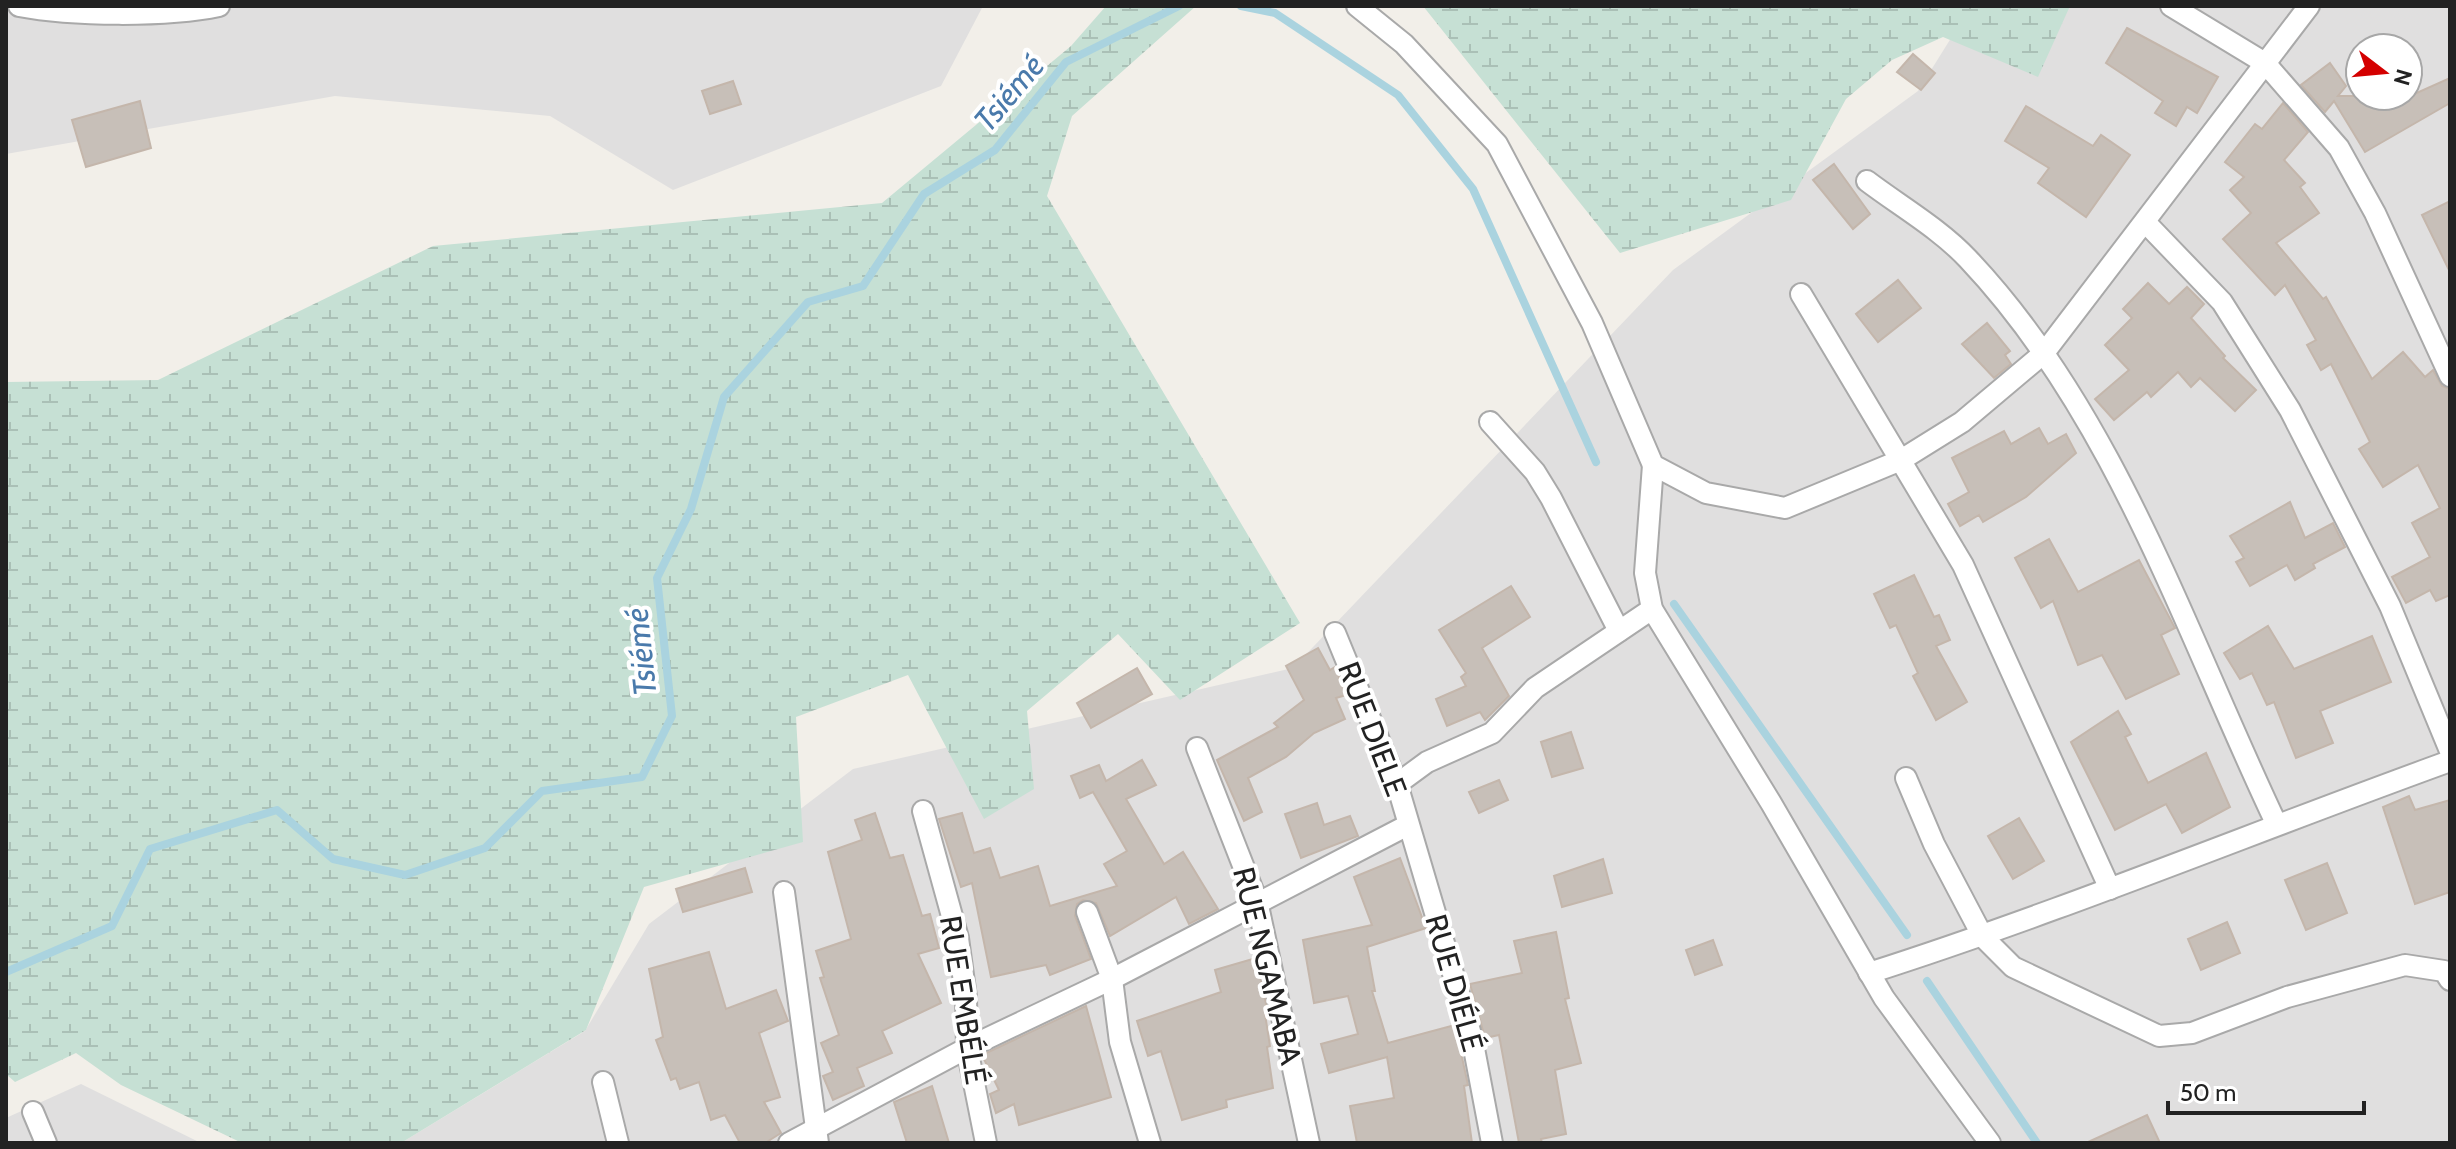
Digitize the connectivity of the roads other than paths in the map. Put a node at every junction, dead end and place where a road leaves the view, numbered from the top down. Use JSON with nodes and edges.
{"nodes":[{"id":1,"x":19,"y":6,"type":"edge"},
{"id":2,"x":219,"y":6,"type":"edge"},
{"id":3,"x":1357,"y":6,"type":"edge"},
{"id":4,"x":2171,"y":6,"type":"edge"},
{"id":5,"x":2309,"y":6,"type":"edge"},
{"id":6,"x":197,"y":8,"type":"edge"},
{"id":7,"x":2265,"y":63,"type":"junction"},
{"id":8,"x":1867,"y":181,"type":"dead end"},
{"id":9,"x":2146,"y":223,"type":"junction"},
{"id":10,"x":1801,"y":294,"type":"dead end"},
{"id":11,"x":2044,"y":353,"type":"junction"},
{"id":12,"x":2450,"y":376,"type":"edge"},
{"id":13,"x":1490,"y":422,"type":"dead end"},
{"id":14,"x":1901,"y":460,"type":"junction"},
{"id":15,"x":1653,"y":465,"type":"junction"},
{"id":16,"x":1652,"y":609,"type":"junction"},
{"id":17,"x":1619,"y":631,"type":"junction"},
{"id":18,"x":1335,"y":633,"type":"dead end"},
{"id":19,"x":1197,"y":748,"type":"dead end"},
{"id":20,"x":2450,"y":751,"type":"edge"},
{"id":21,"x":2450,"y":761,"type":"edge"},
{"id":22,"x":1906,"y":778,"type":"dead end"},
{"id":23,"x":1397,"y":784,"type":"junction"},
{"id":24,"x":923,"y":811,"type":"dead end"},
{"id":25,"x":2276,"y":823,"type":"junction"},
{"id":26,"x":1408,"y":825,"type":"junction"},
{"id":27,"x":2110,"y":889,"type":"junction"},
{"id":28,"x":784,"y":892,"type":"dead end"},
{"id":29,"x":1257,"y":901,"type":"junction"},
{"id":30,"x":1087,"y":912,"type":"dead end"},
{"id":31,"x":1983,"y":937,"type":"junction"},
{"id":32,"x":1869,"y":973,"type":"junction"},
{"id":33,"x":1112,"y":979,"type":"junction"},
{"id":34,"x":2450,"y":980,"type":"edge"},
{"id":35,"x":967,"y":1048,"type":"junction"},
{"id":36,"x":603,"y":1082,"type":"dead end"},
{"id":37,"x":33,"y":1112,"type":"dead end"},
{"id":38,"x":817,"y":1135,"type":"edge"},
{"id":39,"x":46,"y":1143,"type":"edge"},
{"id":40,"x":618,"y":1143,"type":"edge"},
{"id":41,"x":789,"y":1143,"type":"edge"},
{"id":42,"x":986,"y":1143,"type":"edge"},
{"id":43,"x":1150,"y":1143,"type":"edge"},
{"id":44,"x":1309,"y":1143,"type":"edge"},
{"id":45,"x":1492,"y":1143,"type":"edge"},
{"id":46,"x":1990,"y":1143,"type":"edge"}],
"edges":[{"from":1,"to":6,"type":"street"},
{"from":2,"to":6,"type":"street"},
{"from":3,"to":15,"type":"street"},
{"from":4,"to":7,"type":"street"},
{"from":5,"to":7,"type":"street"},
{"from":7,"to":9,"type":"street"},
{"from":7,"to":12,"type":"street"},
{"from":8,"to":11,"type":"street"},
{"from":9,"to":11,"type":"street"},
{"from":9,"to":20,"type":"street"},
{"from":10,"to":14,"type":"street"},
{"from":11,"to":14,"type":"street"},
{"from":11,"to":25,"type":"street"},
{"from":13,"to":17,"type":"street"},
{"from":14,"to":15,"type":"street"},
{"from":14,"to":27,"type":"street"},
{"from":15,"to":16,"type":"street"},
{"from":16,"to":17,"type":"street"},
{"from":16,"to":32,"type":"street"},
{"from":17,"to":23,"type":"street"},
{"from":18,"to":23,"type":"street","name":"RUE DIELE"},
{"from":19,"to":29,"type":"street","name":"RUE NGAMABA"},
{"from":21,"to":25,"type":"street"},
{"from":22,"to":31,"type":"street"},
{"from":23,"to":26,"type":"street","name":"RUE DIELE"},
{"from":24,"to":35,"type":"street","name":"RUE EMBÉLÉ"},
{"from":25,"to":27,"type":"street"},
{"from":26,"to":29,"type":"street"},
{"from":26,"to":45,"type":"street","name":"RUE DIÉLÉ"},
{"from":27,"to":31,"type":"street"},
{"from":28,"to":38,"type":"street"},
{"from":29,"to":33,"type":"street"},
{"from":29,"to":44,"type":"street","name":"RUE NGAMABA"},
{"from":30,"to":33,"type":"street"},
{"from":31,"to":32,"type":"street"},
{"from":31,"to":34,"type":"street"},
{"from":32,"to":46,"type":"street"},
{"from":33,"to":35,"type":"street"},
{"from":33,"to":43,"type":"street"},
{"from":35,"to":38,"type":"street"},
{"from":35,"to":42,"type":"street","name":"RUE EMBÉLÉ"},
{"from":36,"to":40,"type":"street"},
{"from":37,"to":39,"type":"street"},
{"from":38,"to":41,"type":"street"}]}
